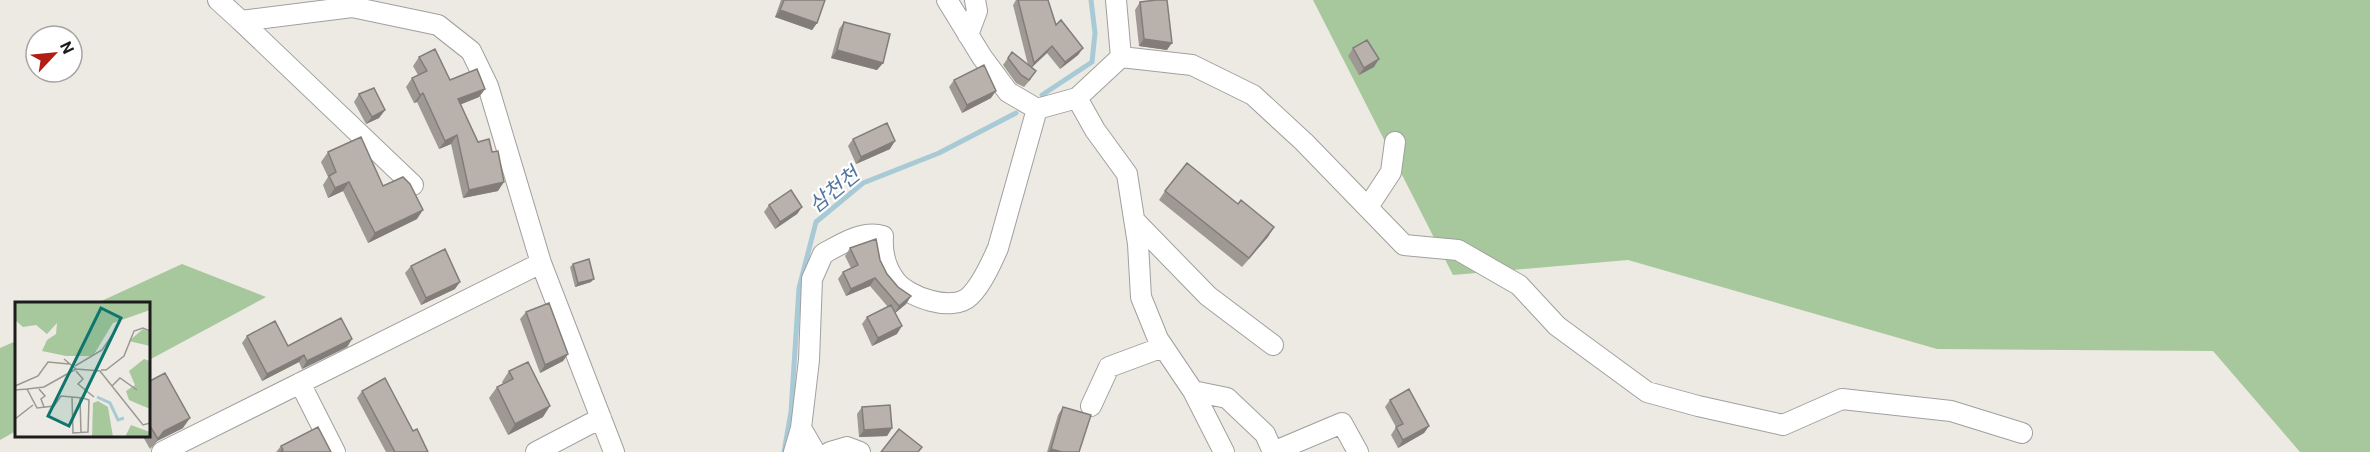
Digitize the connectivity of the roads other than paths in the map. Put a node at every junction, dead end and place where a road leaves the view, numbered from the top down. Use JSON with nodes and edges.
{"nodes":[{"id":1,"x":218,"y":0,"type":"edge"},
{"id":2,"x":947,"y":0,"type":"edge"},
{"id":3,"x":975,"y":0,"type":"edge"},
{"id":4,"x":1116,"y":0,"type":"edge"},
{"id":5,"x":241,"y":21,"type":"junction"},
{"id":6,"x":968,"y":35,"type":"junction"},
{"id":7,"x":1121,"y":57,"type":"junction"},
{"id":8,"x":1077,"y":98,"type":"junction"},
{"id":9,"x":1037,"y":109,"type":"junction"},
{"id":10,"x":1395,"y":142,"type":"dead end"},
{"id":11,"x":413,"y":185,"type":"edge"},
{"id":12,"x":1368,"y":207,"type":"junction"},
{"id":13,"x":1134,"y":219,"type":"junction"},
{"id":14,"x":542,"y":263,"type":"junction"},
{"id":15,"x":1273,"y":345,"type":"dead end"},
{"id":16,"x":1163,"y":347,"type":"junction"},
{"id":17,"x":300,"y":383,"type":"junction"},
{"id":18,"x":1192,"y":391,"type":"junction"},
{"id":19,"x":1091,"y":406,"type":"dead end"},
{"id":20,"x":601,"y":418,"type":"junction"},
{"id":21,"x":801,"y":428,"type":"junction"},
{"id":22,"x":2022,"y":433,"type":"dead end"},
{"id":23,"x":162,"y":452,"type":"edge"},
{"id":24,"x":335,"y":452,"type":"edge"},
{"id":25,"x":536,"y":452,"type":"edge"},
{"id":26,"x":614,"y":452,"type":"edge"},
{"id":27,"x":794,"y":452,"type":"edge"},
{"id":28,"x":815,"y":452,"type":"edge"},
{"id":29,"x":830,"y":452,"type":"edge"},
{"id":30,"x":860,"y":452,"type":"edge"},
{"id":31,"x":1224,"y":452,"type":"edge"},
{"id":32,"x":1273,"y":452,"type":"edge"},
{"id":33,"x":1358,"y":452,"type":"edge"}],
"edges":[{"from":1,"to":5,"type":"street"},
{"from":2,"to":6,"type":"street"},
{"from":3,"to":6,"type":"street"},
{"from":4,"to":7,"type":"street"},
{"from":5,"to":11,"type":"street"},
{"from":5,"to":14,"type":"street"},
{"from":6,"to":9,"type":"street"},
{"from":7,"to":8,"type":"street"},
{"from":7,"to":12,"type":"street"},
{"from":8,"to":9,"type":"street"},
{"from":8,"to":13,"type":"street"},
{"from":9,"to":21,"type":"street"},
{"from":10,"to":12,"type":"street"},
{"from":12,"to":22,"type":"street"},
{"from":13,"to":15,"type":"street"},
{"from":13,"to":16,"type":"street"},
{"from":14,"to":17,"type":"street"},
{"from":14,"to":20,"type":"street"},
{"from":16,"to":18,"type":"street"},
{"from":16,"to":19,"type":"street"},
{"from":17,"to":23,"type":"street"},
{"from":17,"to":24,"type":"street"},
{"from":18,"to":31,"type":"street"},
{"from":18,"to":32,"type":"street"},
{"from":20,"to":25,"type":"street"},
{"from":20,"to":26,"type":"street"},
{"from":21,"to":27,"type":"street"},
{"from":21,"to":28,"type":"street"},
{"from":29,"to":30,"type":"street"},
{"from":32,"to":33,"type":"street"}]}
